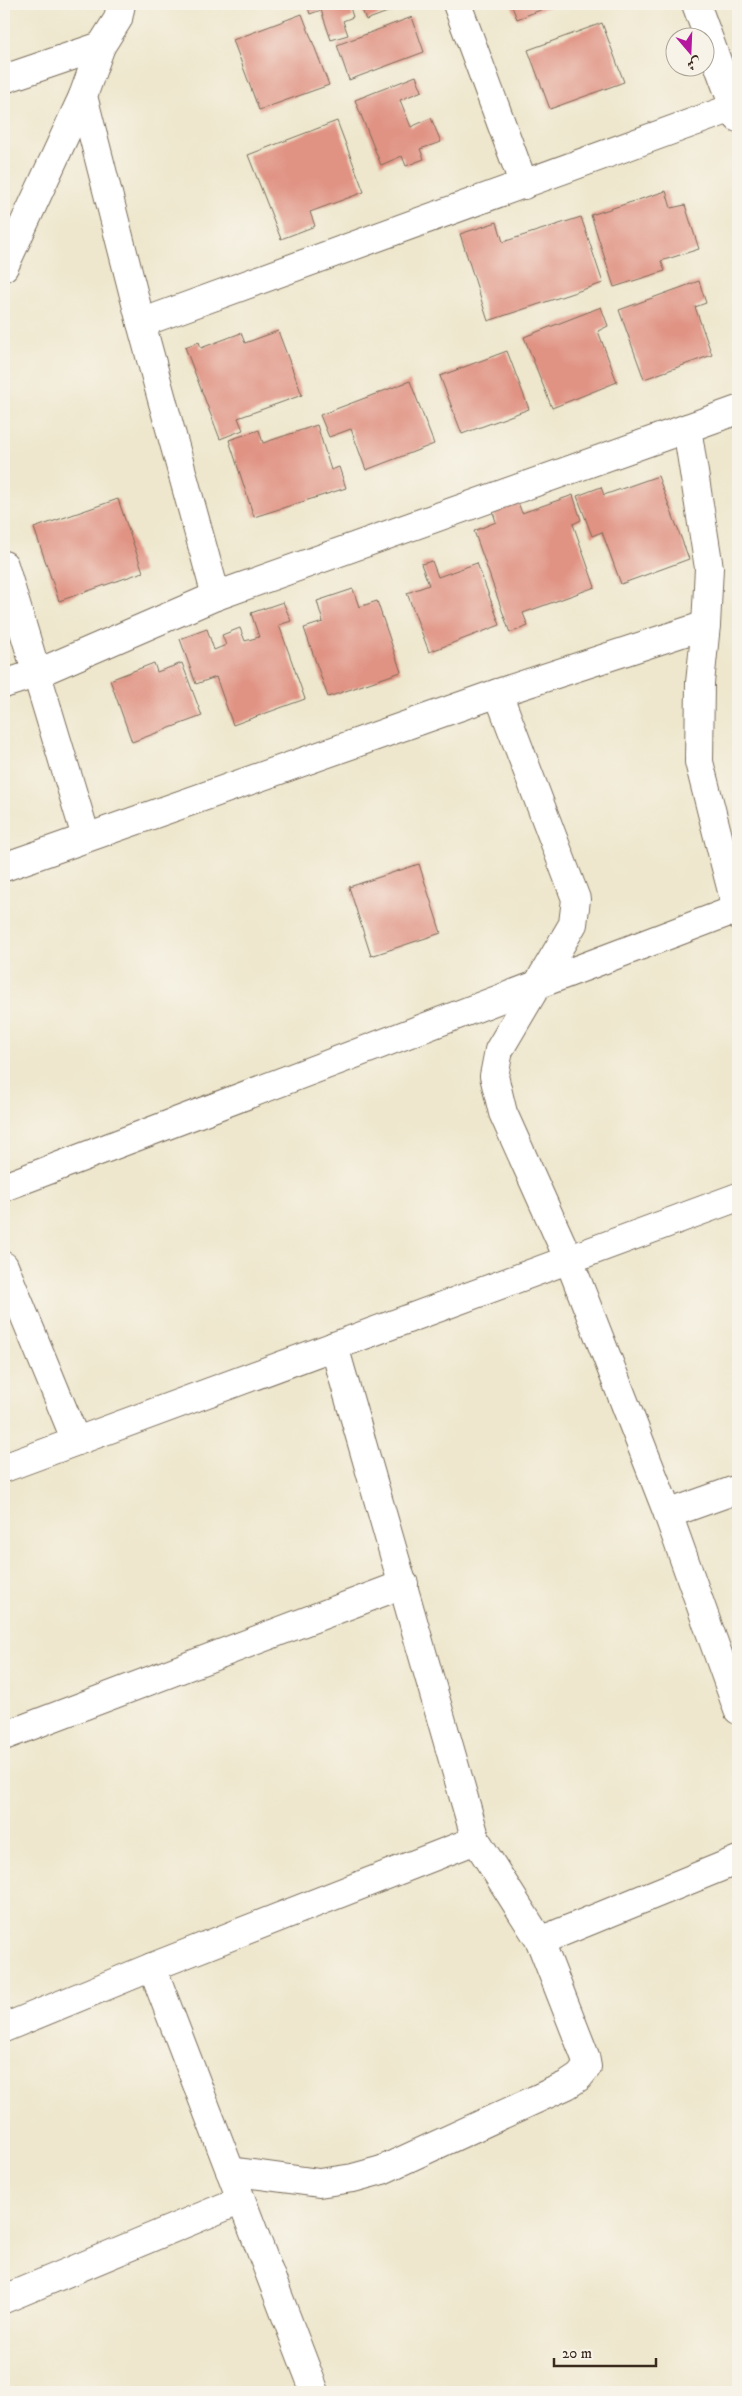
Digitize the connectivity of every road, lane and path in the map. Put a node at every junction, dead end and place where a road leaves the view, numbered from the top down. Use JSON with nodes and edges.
{"nodes":[{"id":1,"x":121,"y":4,"type":"edge"},
{"id":2,"x":456,"y":4,"type":"edge"},
{"id":3,"x":696,"y":4,"type":"edge"},
{"id":4,"x":101,"y":46,"type":"junction"},
{"id":5,"x":4,"y":79,"type":"edge"},
{"id":6,"x":83,"y":96,"type":"junction"},
{"id":7,"x":737,"y":110,"type":"edge"},
{"id":8,"x":524,"y":186,"type":"junction"},
{"id":9,"x":4,"y":267,"type":"edge"},
{"id":10,"x":141,"y":323,"type":"junction"},
{"id":11,"x":738,"y":410,"type":"edge"},
{"id":12,"x":687,"y":428,"type":"junction"},
{"id":13,"x":4,"y":565,"type":"edge"},
{"id":14,"x":216,"y":596,"type":"junction"},
{"id":15,"x":706,"y":625,"type":"junction"},
{"id":16,"x":38,"y":673,"type":"junction"},
{"id":17,"x":4,"y":684,"type":"edge"},
{"id":18,"x":498,"y":693,"type":"junction"},
{"id":19,"x":86,"y":837,"type":"junction"},
{"id":20,"x":4,"y":868,"type":"edge"},
{"id":21,"x":737,"y":912,"type":"edge"},
{"id":22,"x":539,"y":983,"type":"junction"},
{"id":23,"x":4,"y":1186,"type":"edge"},
{"id":24,"x":738,"y":1197,"type":"edge"},
{"id":25,"x":569,"y":1260,"type":"junction"},
{"id":26,"x":4,"y":1266,"type":"edge"},
{"id":27,"x":334,"y":1346,"type":"junction"},
{"id":28,"x":76,"y":1441,"type":"junction"},
{"id":29,"x":4,"y":1468,"type":"edge"},
{"id":30,"x":738,"y":1489,"type":"edge"},
{"id":31,"x":668,"y":1514,"type":"junction"},
{"id":32,"x":404,"y":1584,"type":"junction"},
{"id":33,"x":738,"y":1710,"type":"edge"},
{"id":34,"x":4,"y":1736,"type":"edge"},
{"id":35,"x":476,"y":1840,"type":"junction"},
{"id":36,"x":738,"y":1860,"type":"edge"},
{"id":37,"x":540,"y":1941,"type":"junction"},
{"id":38,"x":152,"y":1967,"type":"junction"},
{"id":39,"x":4,"y":2028,"type":"edge"},
{"id":40,"x":230,"y":2171,"type":"junction"},
{"id":41,"x":241,"y":2200,"type":"junction"},
{"id":42,"x":4,"y":2299,"type":"edge"},
{"id":43,"x":315,"y":2392,"type":"edge"}],
"edges":[{"from":1,"to":4,"type":"street"},
{"from":2,"to":8,"type":"street"},
{"from":3,"to":7,"type":"street"},
{"from":4,"to":5,"type":"street"},
{"from":4,"to":6,"type":"street"},
{"from":6,"to":9,"type":"street"},
{"from":6,"to":10,"type":"street"},
{"from":7,"to":8,"type":"street"},
{"from":8,"to":10,"type":"street"},
{"from":10,"to":14,"type":"street"},
{"from":11,"to":12,"type":"street"},
{"from":12,"to":14,"type":"street"},
{"from":12,"to":15,"type":"street"},
{"from":13,"to":16,"type":"street"},
{"from":14,"to":16,"type":"street"},
{"from":15,"to":18,"type":"street"},
{"from":15,"to":21,"type":"street"},
{"from":16,"to":17,"type":"street"},
{"from":16,"to":19,"type":"street"},
{"from":18,"to":19,"type":"street"},
{"from":18,"to":22,"type":"street"},
{"from":19,"to":20,"type":"street"},
{"from":21,"to":22,"type":"street"},
{"from":22,"to":23,"type":"street"},
{"from":22,"to":25,"type":"street"},
{"from":24,"to":25,"type":"street"},
{"from":25,"to":27,"type":"street"},
{"from":25,"to":31,"type":"street"},
{"from":26,"to":28,"type":"street"},
{"from":27,"to":28,"type":"street"},
{"from":27,"to":32,"type":"street"},
{"from":28,"to":29,"type":"street"},
{"from":30,"to":31,"type":"street"},
{"from":31,"to":33,"type":"street"},
{"from":32,"to":34,"type":"street"},
{"from":32,"to":35,"type":"street"},
{"from":35,"to":37,"type":"street"},
{"from":35,"to":38,"type":"street"},
{"from":36,"to":37,"type":"street"},
{"from":37,"to":40,"type":"street"},
{"from":38,"to":39,"type":"street"},
{"from":38,"to":40,"type":"street"},
{"from":40,"to":41,"type":"street"},
{"from":41,"to":42,"type":"street"},
{"from":41,"to":43,"type":"street"}]}
